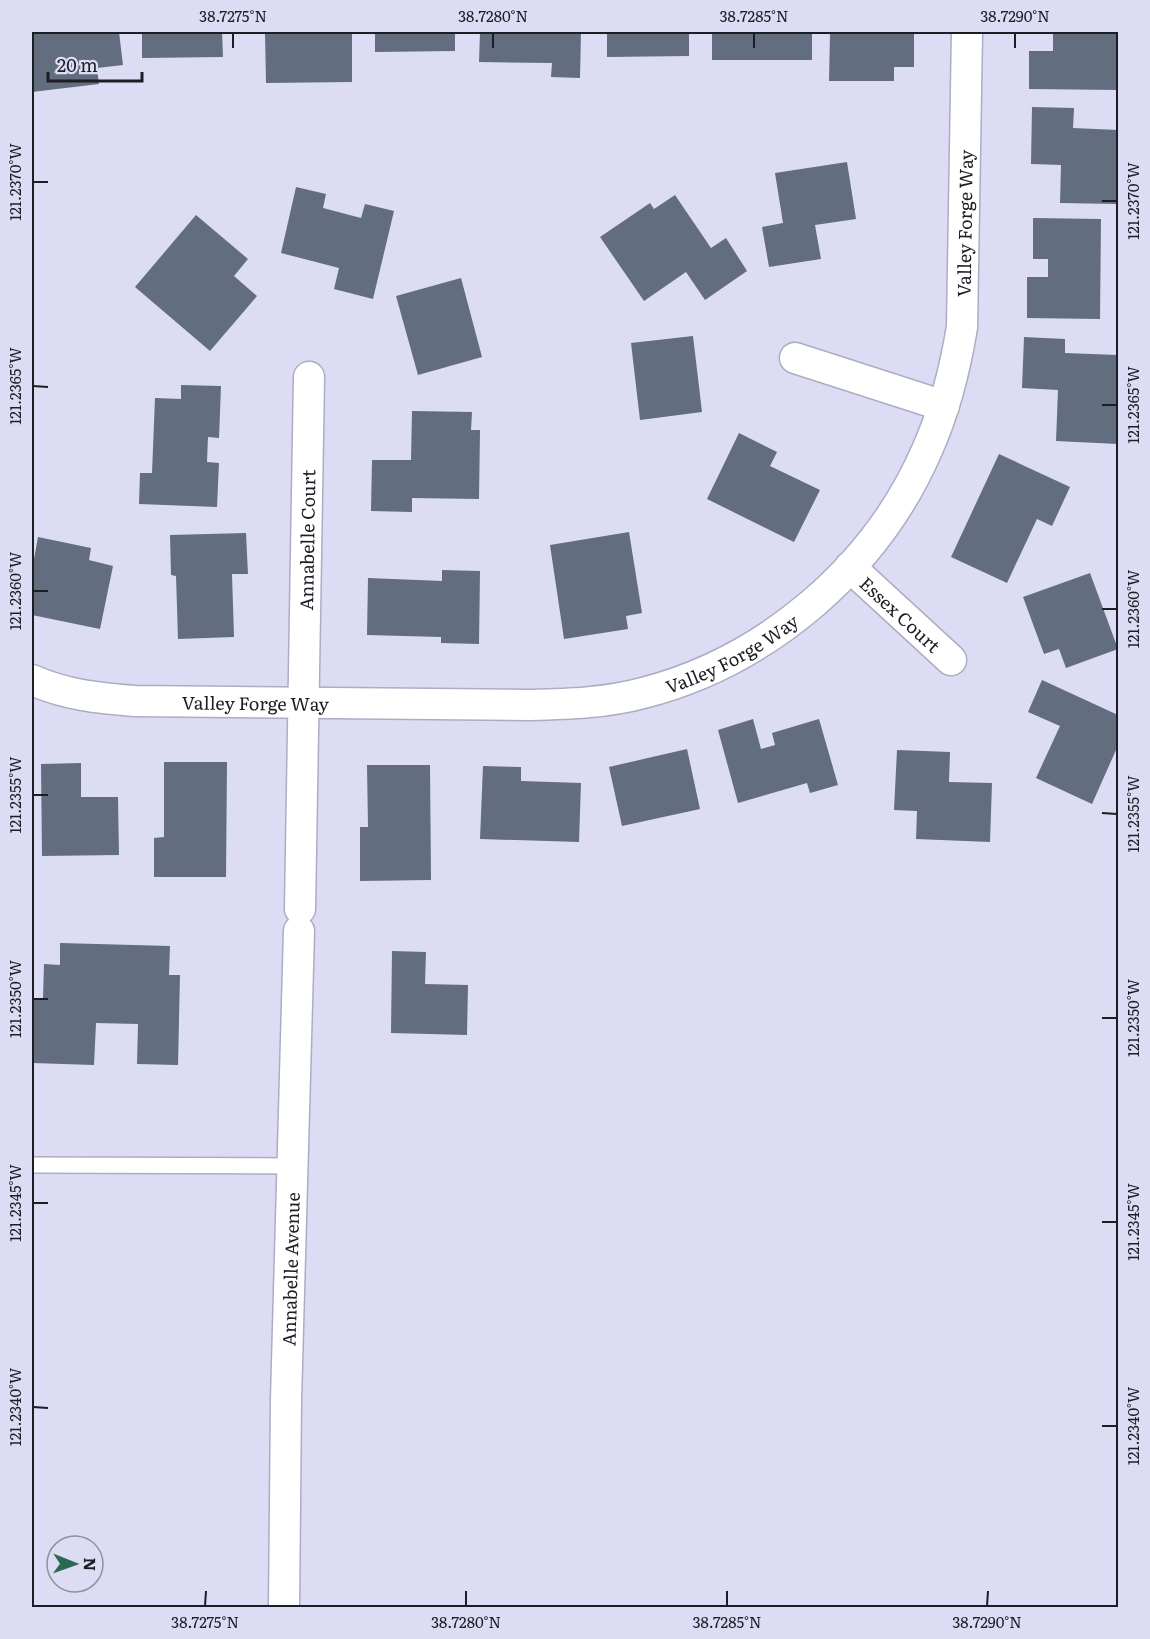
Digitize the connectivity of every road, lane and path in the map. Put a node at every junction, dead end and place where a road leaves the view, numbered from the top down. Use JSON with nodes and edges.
{"nodes":[{"id":1,"x":967,"y":32,"type":"edge"},
{"id":2,"x":795,"y":358,"type":"dead end"},
{"id":3,"x":309,"y":377,"type":"dead end"},
{"id":4,"x":944,"y":406,"type":"junction"},
{"id":5,"x":850,"y":567,"type":"junction"},
{"id":6,"x":951,"y":660,"type":"dead end"},
{"id":7,"x":32,"y":680,"type":"edge"},
{"id":8,"x":303,"y":703,"type":"junction"},
{"id":9,"x":32,"y":1165,"type":"edge"},
{"id":10,"x":293,"y":1166,"type":"junction"},
{"id":11,"x":284,"y":1608,"type":"edge"}],
"edges":[{"from":1,"to":4,"type":"street","name":"Valley Forge Way"},
{"from":2,"to":4,"type":"street"},
{"from":3,"to":8,"type":"street","name":"Annabelle Court"},
{"from":4,"to":5,"type":"street","name":"Valley Forge Way"},
{"from":5,"to":6,"type":"street","name":"Essex Court"},
{"from":5,"to":8,"type":"street","name":"Valley Forge Way"},
{"from":7,"to":8,"type":"street","name":"Valley Forge Way"},
{"from":8,"to":10,"type":"street","name":"Annabelle Avenue"},
{"from":9,"to":10,"type":"lane"},
{"from":10,"to":11,"type":"street","name":"Annabelle Avenue"}]}
